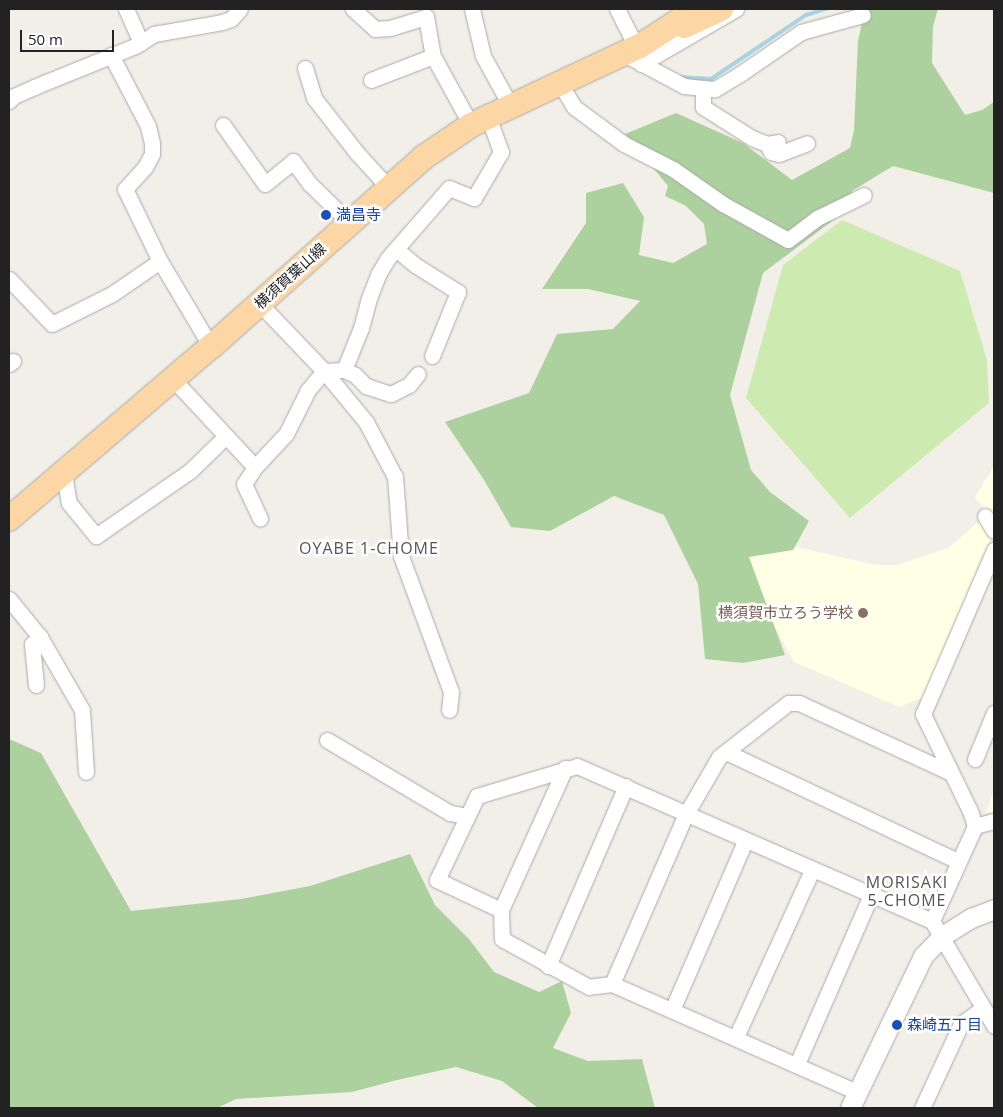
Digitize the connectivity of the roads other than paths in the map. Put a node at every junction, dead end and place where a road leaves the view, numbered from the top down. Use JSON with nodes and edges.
{"nodes":[{"id":1,"x":126,"y":9,"type":"edge"},
{"id":2,"x":240,"y":9,"type":"edge"},
{"id":3,"x":353,"y":9,"type":"edge"},
{"id":4,"x":472,"y":9,"type":"edge"},
{"id":5,"x":617,"y":9,"type":"edge"},
{"id":6,"x":676,"y":9,"type":"edge"},
{"id":7,"x":697,"y":9,"type":"edge"},
{"id":8,"x":721,"y":9,"type":"edge"},
{"id":9,"x":736,"y":9,"type":"edge"},
{"id":10,"x":863,"y":15,"type":"dead end"},
{"id":11,"x":141,"y":43,"type":"junction"},
{"id":12,"x":633,"y":49,"type":"junction"},
{"id":13,"x":111,"y":55,"type":"junction"},
{"id":14,"x":433,"y":56,"type":"junction"},
{"id":15,"x":305,"y":68,"type":"dead end"},
{"id":16,"x":371,"y":80,"type":"dead end"},
{"id":17,"x":559,"y":82,"type":"junction"},
{"id":18,"x":703,"y":88,"type":"junction"},
{"id":19,"x":507,"y":99,"type":"junction"},
{"id":20,"x":9,"y":101,"type":"edge"},
{"id":21,"x":474,"y":118,"type":"junction"},
{"id":22,"x":223,"y":125,"type":"dead end"},
{"id":23,"x":807,"y":143,"type":"dead end"},
{"id":24,"x":383,"y":182,"type":"junction"},
{"id":25,"x":864,"y":195,"type":"dead end"},
{"id":26,"x":345,"y":217,"type":"junction"},
{"id":27,"x":396,"y":248,"type":"junction"},
{"id":28,"x":160,"y":261,"type":"junction"},
{"id":29,"x":9,"y":279,"type":"edge"},
{"id":30,"x":260,"y":304,"type":"junction"},
{"id":31,"x":208,"y":340,"type":"junction"},
{"id":32,"x":432,"y":356,"type":"dead end"},
{"id":33,"x":344,"y":370,"type":"junction"},
{"id":34,"x":324,"y":371,"type":"junction"},
{"id":35,"x":418,"y":374,"type":"dead end"},
{"id":36,"x":173,"y":379,"type":"junction"},
{"id":37,"x":226,"y":436,"type":"junction"},
{"id":38,"x":256,"y":467,"type":"junction"},
{"id":39,"x":64,"y":473,"type":"junction"},
{"id":40,"x":9,"y":514,"type":"edge"},
{"id":41,"x":985,"y":516,"type":"dead end"},
{"id":42,"x":260,"y":518,"type":"dead end"},
{"id":43,"x":994,"y":531,"type":"edge"},
{"id":44,"x":994,"y":551,"type":"edge"},
{"id":45,"x":9,"y":599,"type":"edge"},
{"id":46,"x":40,"y":637,"type":"junction"},
{"id":47,"x":36,"y":685,"type":"dead end"},
{"id":48,"x":449,"y":710,"type":"dead end"},
{"id":49,"x":994,"y":713,"type":"edge"},
{"id":50,"x":328,"y":740,"type":"dead end"},
{"id":51,"x":726,"y":752,"type":"junction"},
{"id":52,"x":975,"y":759,"type":"dead end"},
{"id":53,"x":565,"y":768,"type":"junction"},
{"id":54,"x":86,"y":772,"type":"dead end"},
{"id":55,"x":951,"y":772,"type":"junction"},
{"id":56,"x":626,"y":786,"type":"junction"},
{"id":57,"x":686,"y":814,"type":"junction"},
{"id":58,"x":467,"y":816,"type":"junction"},
{"id":59,"x":994,"y":821,"type":"edge"},
{"id":60,"x":975,"y":826,"type":"junction"},
{"id":61,"x":745,"y":841,"type":"junction"},
{"id":62,"x":958,"y":861,"type":"junction"},
{"id":63,"x":812,"y":870,"type":"junction"},
{"id":64,"x":871,"y":895,"type":"junction"},
{"id":65,"x":994,"y":909,"type":"edge"},
{"id":66,"x":501,"y":910,"type":"junction"},
{"id":67,"x":937,"y":928,"type":"junction"},
{"id":68,"x":548,"y":966,"type":"junction"},
{"id":69,"x":612,"y":984,"type":"junction"},
{"id":70,"x":983,"y":1008,"type":"junction"},
{"id":71,"x":672,"y":1010,"type":"junction"},
{"id":72,"x":994,"y":1026,"type":"edge"},
{"id":73,"x":736,"y":1037,"type":"junction"},
{"id":74,"x":798,"y":1064,"type":"junction"},
{"id":75,"x":854,"y":1100,"type":"edge"},
{"id":76,"x":922,"y":1108,"type":"edge"}],
"edges":[{"from":1,"to":11,"type":"street"},
{"from":2,"to":11,"type":"street"},
{"from":3,"to":14,"type":"street"},
{"from":4,"to":19,"type":"street"},
{"from":5,"to":12,"type":"street"},
{"from":6,"to":12,"type":"main road"},
{"from":7,"to":12,"type":"main road","name":"横須賀葉山線"},
{"from":8,"to":12,"type":"main road"},
{"from":9,"to":12,"type":"street"},
{"from":10,"to":18,"type":"street"},
{"from":11,"to":13,"type":"street"},
{"from":12,"to":17,"type":"main road","name":"横須賀葉山線"},
{"from":12,"to":18,"type":"street"},
{"from":12,"to":19,"type":"main road","name":"横須賀葉山線"},
{"from":13,"to":20,"type":"street"},
{"from":13,"to":28,"type":"street"},
{"from":14,"to":16,"type":"street"},
{"from":14,"to":21,"type":"street"},
{"from":15,"to":24,"type":"street"},
{"from":17,"to":19,"type":"main road","name":"横須賀葉山線"},
{"from":17,"to":25,"type":"street"},
{"from":18,"to":23,"type":"street"},
{"from":19,"to":21,"type":"main road","name":"横須賀葉山線"},
{"from":21,"to":24,"type":"main road","name":"横須賀葉山線"},
{"from":21,"to":27,"type":"street"},
{"from":22,"to":26,"type":"street"},
{"from":24,"to":26,"type":"main road","name":"横須賀葉山線"},
{"from":26,"to":30,"type":"main road","name":"横須賀葉山線"},
{"from":26,"to":31,"type":"main road","name":"横須賀葉山線"},
{"from":27,"to":32,"type":"street"},
{"from":27,"to":33,"type":"street"},
{"from":28,"to":29,"type":"street"},
{"from":28,"to":31,"type":"street"},
{"from":30,"to":31,"type":"main road","name":"横須賀葉山線"},
{"from":30,"to":34,"type":"street"},
{"from":31,"to":36,"type":"main road","name":"横須賀葉山線"},
{"from":31,"to":40,"type":"main road","name":"横須賀葉山線"},
{"from":33,"to":34,"type":"street"},
{"from":33,"to":35,"type":"street"},
{"from":34,"to":38,"type":"street"},
{"from":34,"to":48,"type":"street"},
{"from":36,"to":37,"type":"street"},
{"from":36,"to":39,"type":"main road","name":"横須賀葉山線"},
{"from":37,"to":38,"type":"street"},
{"from":37,"to":39,"type":"street"},
{"from":38,"to":42,"type":"street"},
{"from":39,"to":40,"type":"main road","name":"横須賀葉山線"},
{"from":41,"to":43,"type":"street"},
{"from":44,"to":55,"type":"street"},
{"from":45,"to":46,"type":"street"},
{"from":46,"to":47,"type":"street"},
{"from":46,"to":54,"type":"street"},
{"from":49,"to":52,"type":"street"},
{"from":50,"to":58,"type":"street"},
{"from":51,"to":55,"type":"street"},
{"from":51,"to":57,"type":"street"},
{"from":51,"to":62,"type":"street"},
{"from":53,"to":56,"type":"street"},
{"from":53,"to":58,"type":"street"},
{"from":53,"to":66,"type":"street"},
{"from":55,"to":60,"type":"street"},
{"from":56,"to":57,"type":"street"},
{"from":56,"to":68,"type":"street"},
{"from":57,"to":61,"type":"street"},
{"from":57,"to":69,"type":"street"},
{"from":58,"to":66,"type":"street"},
{"from":59,"to":60,"type":"street"},
{"from":60,"to":62,"type":"street"},
{"from":61,"to":63,"type":"street"},
{"from":61,"to":71,"type":"street"},
{"from":62,"to":67,"type":"street"},
{"from":63,"to":64,"type":"street"},
{"from":63,"to":73,"type":"street"},
{"from":64,"to":67,"type":"street"},
{"from":64,"to":74,"type":"street"},
{"from":65,"to":67,"type":"street"},
{"from":66,"to":68,"type":"street"},
{"from":67,"to":70,"type":"street"},
{"from":67,"to":75,"type":"street"},
{"from":68,"to":69,"type":"street"},
{"from":69,"to":71,"type":"street"},
{"from":70,"to":72,"type":"street"},
{"from":70,"to":76,"type":"street"},
{"from":71,"to":73,"type":"street"},
{"from":73,"to":74,"type":"street"},
{"from":74,"to":75,"type":"street"}]}
